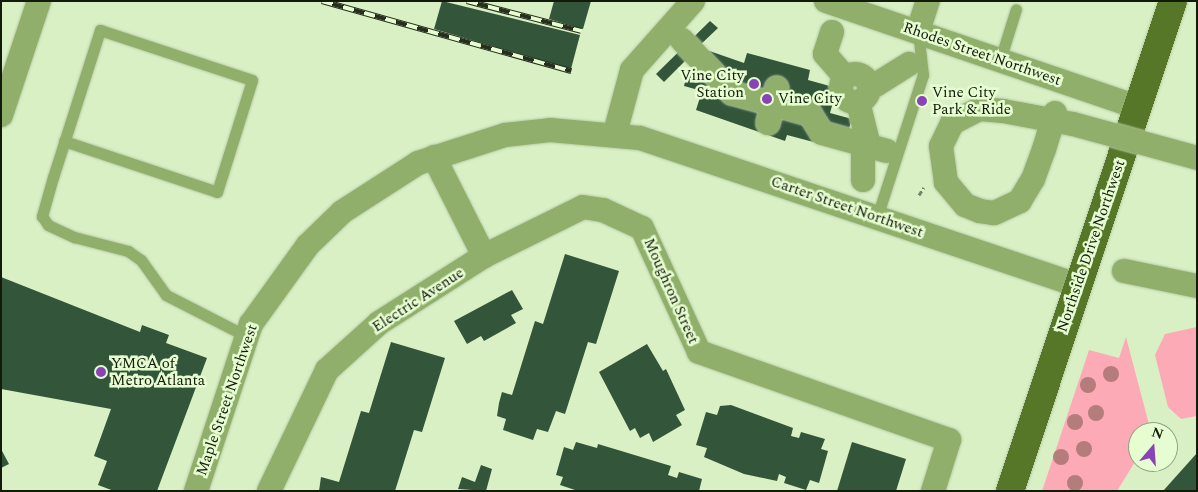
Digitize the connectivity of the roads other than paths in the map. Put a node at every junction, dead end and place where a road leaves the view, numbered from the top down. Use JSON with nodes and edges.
{"nodes":[{"id":1,"x":39,"y":1,"type":"edge"},
{"id":2,"x":693,"y":1,"type":"edge"},
{"id":3,"x":826,"y":1,"type":"edge"},
{"id":4,"x":928,"y":1,"type":"edge"},
{"id":5,"x":1173,"y":1,"type":"edge"},
{"id":6,"x":1016,"y":8,"type":"dead end"},
{"id":7,"x":918,"y":31,"type":"junction"},
{"id":8,"x":832,"y":32,"type":"dead end"},
{"id":9,"x":682,"y":40,"type":"dead end"},
{"id":10,"x":1000,"y":60,"type":"junction"},
{"id":11,"x":909,"y":64,"type":"dead end"},
{"id":12,"x":853,"y":89,"type":"junction"},
{"id":13,"x":1137,"y":106,"type":"junction"},
{"id":14,"x":1055,"y":113,"type":"dead end"},
{"id":15,"x":810,"y":114,"type":"junction"},
{"id":16,"x":1,"y":115,"type":"edge"},
{"id":17,"x":615,"y":133,"type":"junction"},
{"id":18,"x":64,"y":141,"type":"junction"},
{"id":19,"x":887,"y":150,"type":"dead end"},
{"id":20,"x":434,"y":157,"type":"junction"},
{"id":21,"x":1197,"y":158,"type":"edge"},
{"id":22,"x":864,"y":180,"type":"dead end"},
{"id":23,"x":877,"y":217,"type":"junction"},
{"id":24,"x":484,"y":256,"type":"junction"},
{"id":25,"x":1124,"y":272,"type":"dead end"},
{"id":26,"x":1078,"y":285,"type":"junction"},
{"id":27,"x":1197,"y":286,"type":"edge"},
{"id":28,"x":246,"y":336,"type":"junction"},
{"id":29,"x":196,"y":491,"type":"edge"},
{"id":30,"x":269,"y":491,"type":"edge"},
{"id":31,"x":933,"y":491,"type":"edge"},
{"id":32,"x":1010,"y":491,"type":"edge"}],
"edges":[{"from":1,"to":16,"type":"street"},
{"from":2,"to":17,"type":"street"},
{"from":3,"to":7,"type":"street","name":"Rhodes Street Northwest"},
{"from":4,"to":7,"type":"street"},
{"from":5,"to":13,"type":"main road","name":"Northside Drive Northwest"},
{"from":6,"to":10,"type":"lane"},
{"from":7,"to":10,"type":"street","name":"Rhodes Street Northwest"},
{"from":7,"to":23,"type":"lane"},
{"from":8,"to":12,"type":"street"},
{"from":9,"to":15,"type":"street"},
{"from":10,"to":13,"type":"street","name":"Rhodes Street Northwest"},
{"from":11,"to":12,"type":"street"},
{"from":12,"to":15,"type":"street"},
{"from":12,"to":22,"type":"street"},
{"from":13,"to":26,"type":"main road","name":"Northside Drive Northwest"},
{"from":14,"to":21,"type":"street","bridge":true},
{"from":15,"to":19,"type":"street"},
{"from":17,"to":20,"type":"street","name":"Maple Street Northwest"},
{"from":17,"to":23,"type":"street","name":"Carter Street Northwest"},
{"from":18,"to":18,"type":"lane"},
{"from":18,"to":28,"type":"lane"},
{"from":20,"to":24,"type":"street"},
{"from":20,"to":28,"type":"street","name":"Maple Street Northwest"},
{"from":23,"to":26,"type":"street","name":"Carter Street Northwest"},
{"from":24,"to":30,"type":"street","name":"Electric Avenue"},
{"from":24,"to":31,"type":"street","name":"Moughron Street"},
{"from":25,"to":27,"type":"street"},
{"from":26,"to":32,"type":"main road","name":"Northside Drive Northwest"},
{"from":28,"to":29,"type":"street","name":"Maple Street Northwest"}]}
